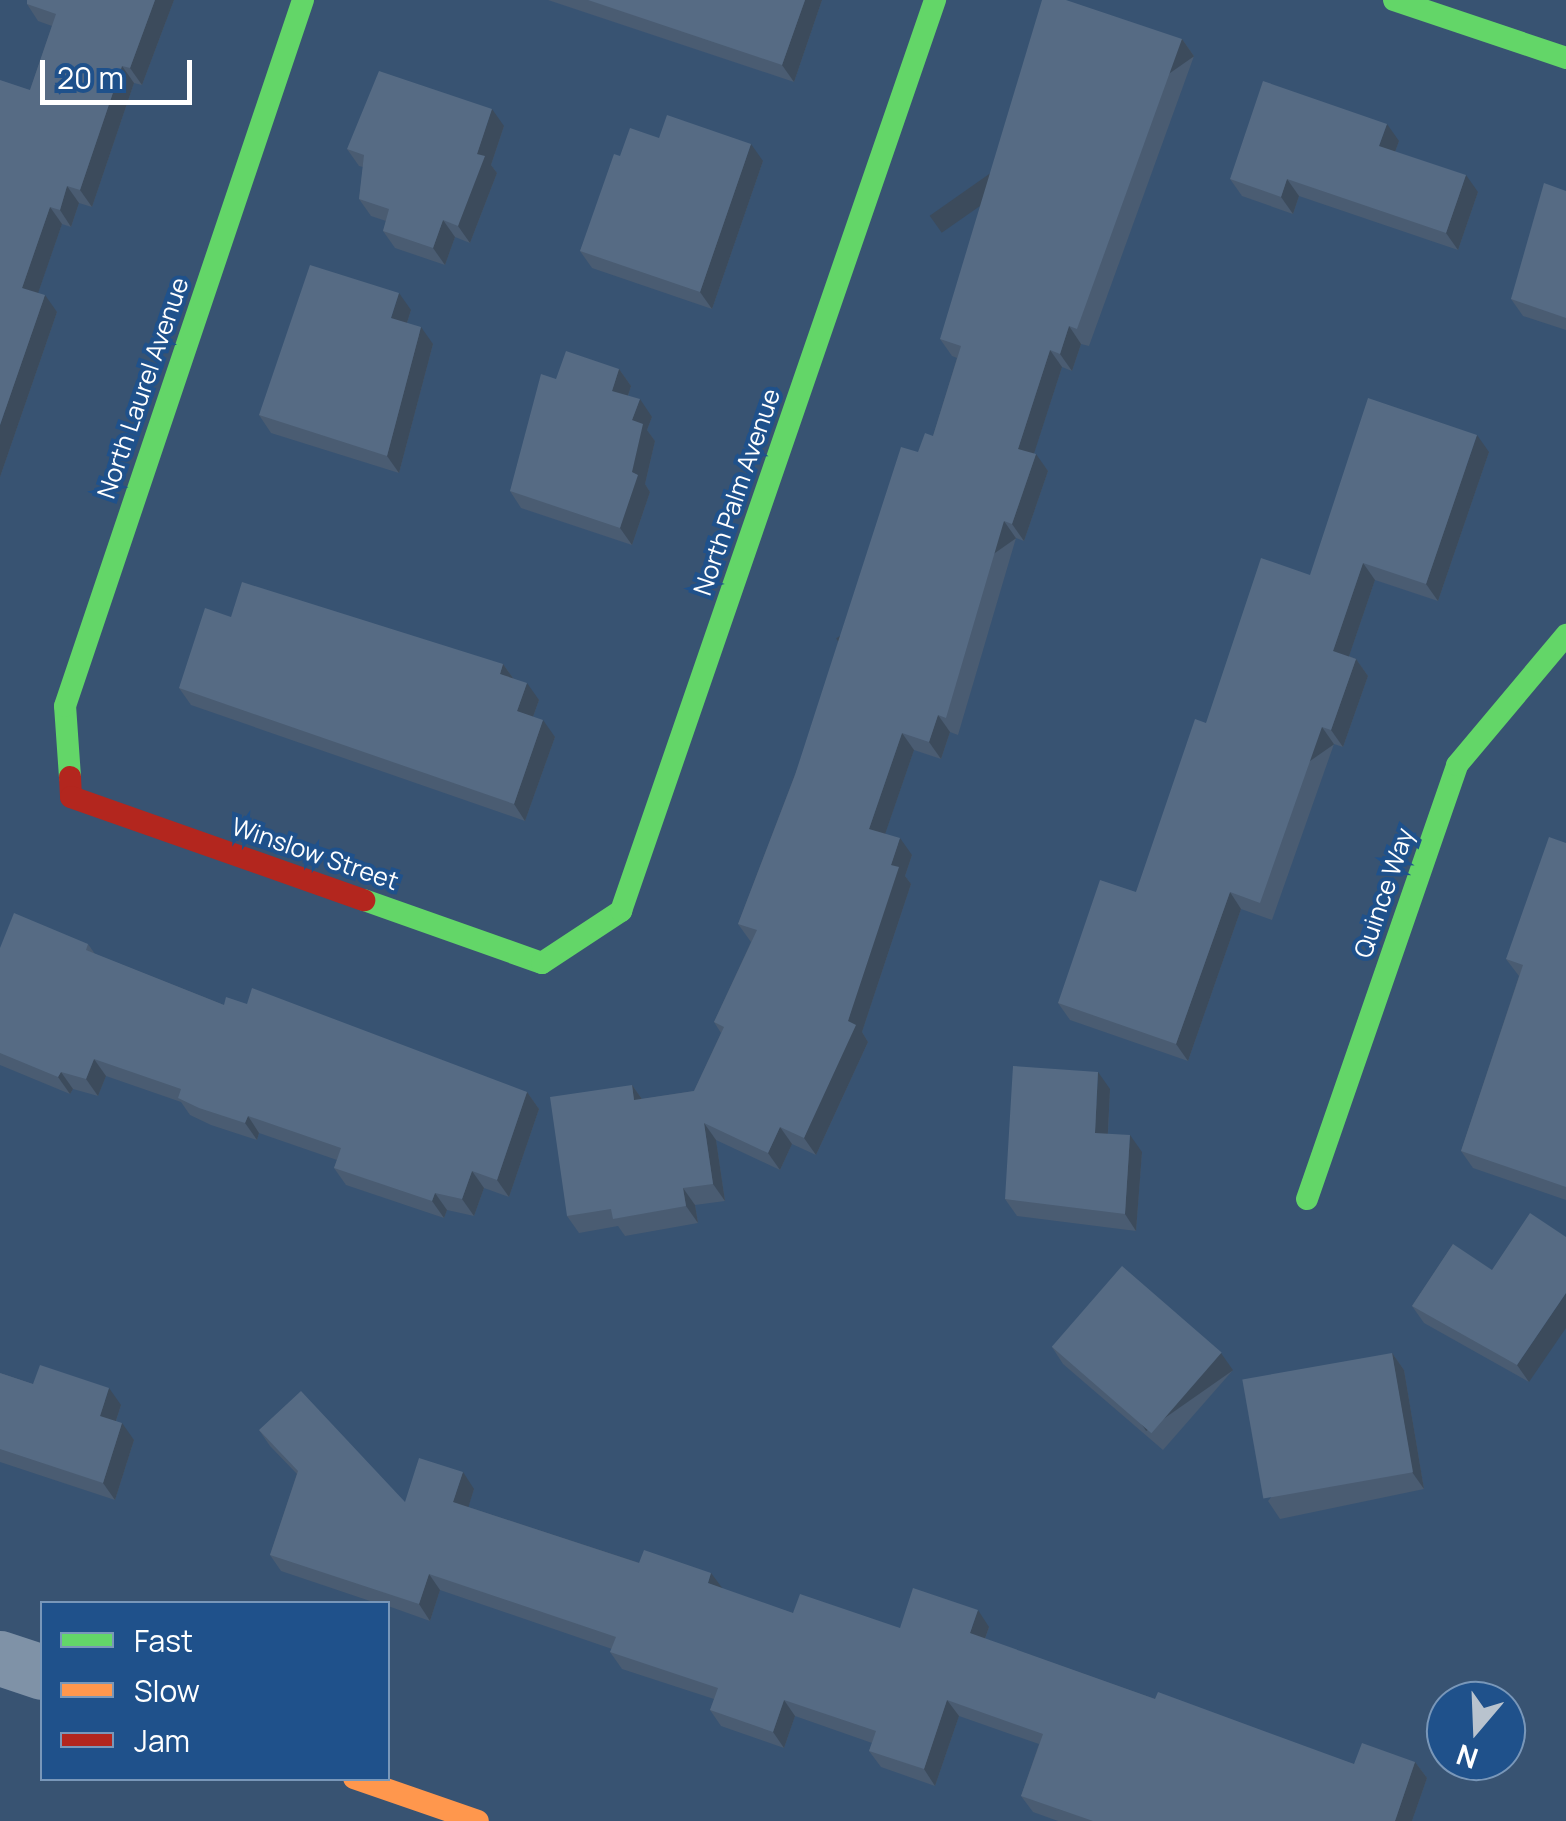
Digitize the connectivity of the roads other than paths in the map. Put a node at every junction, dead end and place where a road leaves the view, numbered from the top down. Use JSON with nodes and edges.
{"nodes":[{"id":1,"x":302,"y":0,"type":"edge"},
{"id":2,"x":935,"y":0,"type":"edge"},
{"id":3,"x":1394,"y":0,"type":"edge"},
{"id":4,"x":1566,"y":58,"type":"edge"},
{"id":5,"x":1566,"y":635,"type":"edge"},
{"id":6,"x":70,"y":798,"type":"joint"},
{"id":7,"x":542,"y":963,"type":"joint"},
{"id":8,"x":1307,"y":1199,"type":"dead end"},
{"id":9,"x":0,"y":1658,"type":"edge"},
{"id":10,"x":40,"y":1671,"type":"edge"},
{"id":11,"x":363,"y":1781,"type":"edge"},
{"id":12,"x":478,"y":1821,"type":"edge"}],
"edges":[{"from":1,"to":6,"type":"street","name":"North Laurel Avenue"},
{"from":2,"to":7,"type":"street","name":"North Palm Avenue"},
{"from":3,"to":4,"type":"street"},
{"from":5,"to":8,"type":"street","name":"Quince Way"},
{"from":6,"to":7,"type":"street","name":"Winslow Street"},
{"from":9,"to":10,"type":"street"},
{"from":11,"to":12,"type":"street"}]}
